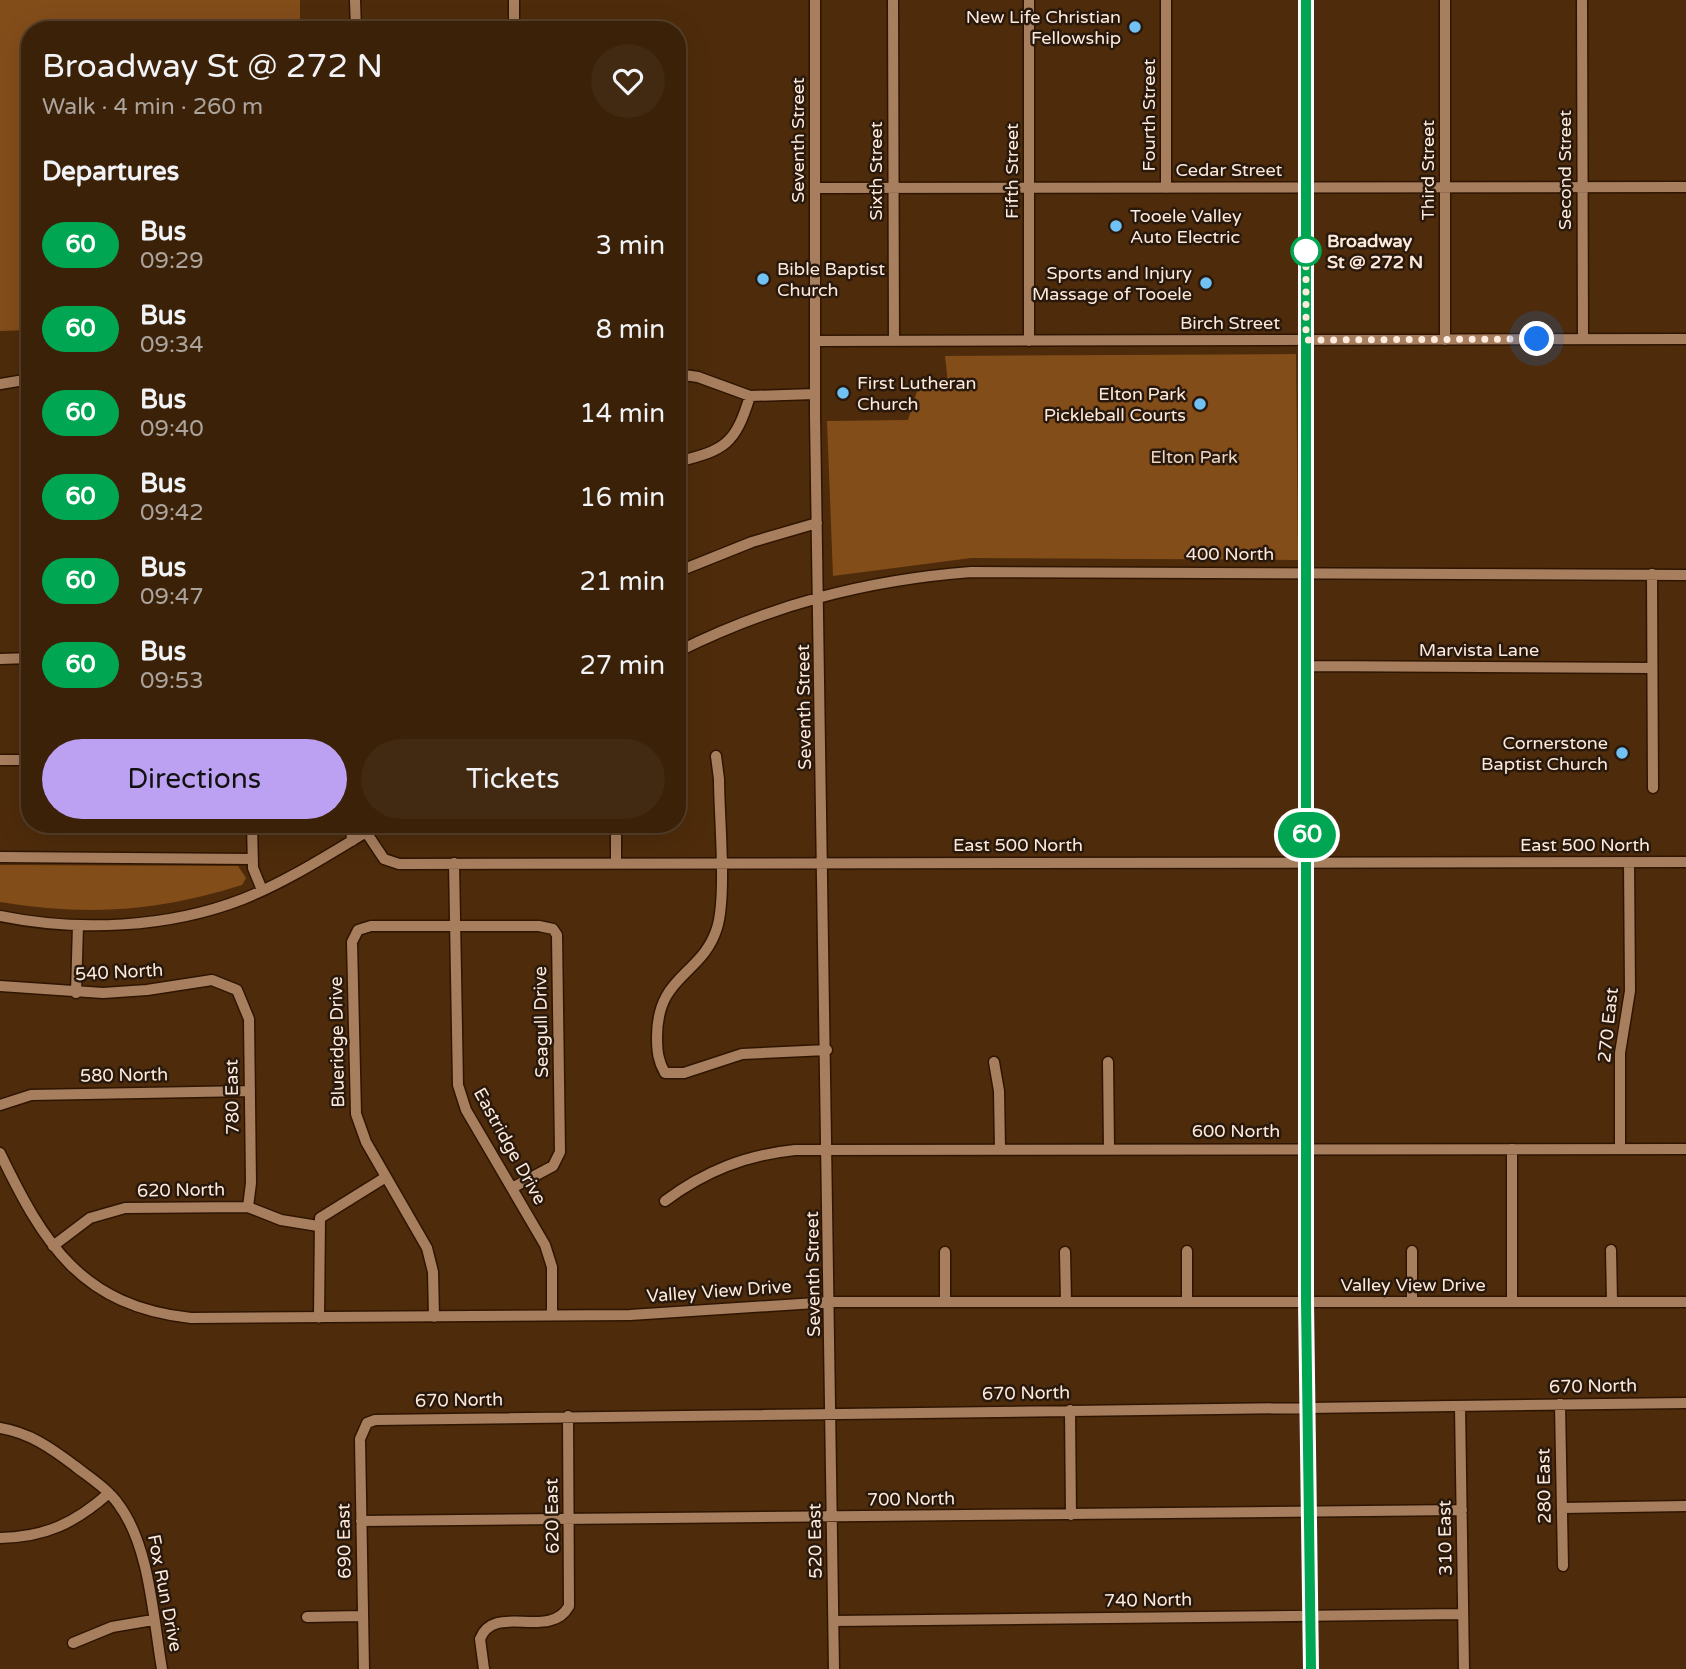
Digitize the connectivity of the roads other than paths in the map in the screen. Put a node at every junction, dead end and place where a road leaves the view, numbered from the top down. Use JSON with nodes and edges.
{"nodes":[{"id":1,"x":355,"y":0,"type":"edge"},
{"id":2,"x":514,"y":0,"type":"edge"},
{"id":3,"x":815,"y":0,"type":"edge"},
{"id":4,"x":893,"y":0,"type":"edge"},
{"id":5,"x":1029,"y":0,"type":"edge"},
{"id":6,"x":1166,"y":0,"type":"edge"},
{"id":7,"x":1306,"y":0,"type":"edge"},
{"id":8,"x":1445,"y":0,"type":"edge"},
{"id":9,"x":1582,"y":0,"type":"edge"},
{"id":10,"x":356,"y":21,"type":"edge"},
{"id":11,"x":514,"y":21,"type":"edge"},
{"id":12,"x":1306,"y":187,"type":"junction"},
{"id":13,"x":1446,"y":187,"type":"junction"},
{"id":14,"x":1582,"y":187,"type":"junction"},
{"id":15,"x":1686,"y":187,"type":"edge"},
{"id":16,"x":815,"y":188,"type":"junction"},
{"id":17,"x":893,"y":188,"type":"junction"},
{"id":18,"x":1029,"y":188,"type":"junction"},
{"id":19,"x":1166,"y":188,"type":"junction"},
{"id":20,"x":1583,"y":339,"type":"junction"},
{"id":21,"x":1686,"y":339,"type":"edge"},
{"id":22,"x":1306,"y":340,"type":"junction"},
{"id":23,"x":1444,"y":340,"type":"junction"},
{"id":24,"x":815,"y":341,"type":"junction"},
{"id":25,"x":894,"y":341,"type":"junction"},
{"id":26,"x":1029,"y":341,"type":"junction"},
{"id":27,"x":686,"y":375,"type":"edge"},
{"id":28,"x":21,"y":380,"type":"edge"},
{"id":29,"x":0,"y":384,"type":"edge"},
{"id":30,"x":816,"y":394,"type":"junction"},
{"id":31,"x":750,"y":396,"type":"junction"},
{"id":32,"x":686,"y":459,"type":"edge"},
{"id":33,"x":817,"y":523,"type":"junction"},
{"id":34,"x":686,"y":568,"type":"edge"},
{"id":35,"x":1306,"y":571,"type":"junction"},
{"id":36,"x":1652,"y":574,"type":"junction"},
{"id":37,"x":1686,"y":575,"type":"edge"},
{"id":38,"x":817,"y":596,"type":"junction"},
{"id":39,"x":686,"y":648,"type":"edge"},
{"id":40,"x":21,"y":658,"type":"edge"},
{"id":41,"x":0,"y":659,"type":"edge"},
{"id":42,"x":1306,"y":666,"type":"junction"},
{"id":43,"x":1652,"y":668,"type":"junction"},
{"id":44,"x":716,"y":755,"type":"dead end"},
{"id":45,"x":0,"y":760,"type":"edge"},
{"id":46,"x":21,"y":760,"type":"edge"},
{"id":47,"x":1653,"y":788,"type":"dead end"},
{"id":48,"x":252,"y":833,"type":"edge"},
{"id":49,"x":352,"y":833,"type":"edge"},
{"id":50,"x":364,"y":833,"type":"edge"},
{"id":51,"x":367,"y":833,"type":"edge"},
{"id":52,"x":616,"y":833,"type":"edge"},
{"id":53,"x":352,"y":841,"type":"junction"},
{"id":54,"x":0,"y":857,"type":"edge"},
{"id":55,"x":253,"y":859,"type":"junction"},
{"id":56,"x":1629,"y":862,"type":"junction"},
{"id":57,"x":1686,"y":862,"type":"edge"},
{"id":58,"x":454,"y":863,"type":"junction"},
{"id":59,"x":616,"y":863,"type":"junction"},
{"id":60,"x":720,"y":863,"type":"junction"},
{"id":61,"x":824,"y":863,"type":"junction"},
{"id":62,"x":1307,"y":863,"type":"junction"},
{"id":63,"x":262,"y":890,"type":"junction"},
{"id":64,"x":0,"y":916,"type":"edge"},
{"id":65,"x":78,"y":925,"type":"junction"},
{"id":66,"x":455,"y":926,"type":"junction"},
{"id":67,"x":0,"y":986,"type":"edge"},
{"id":68,"x":237,"y":990,"type":"joint"},
{"id":69,"x":76,"y":993,"type":"junction"},
{"id":70,"x":827,"y":1050,"type":"junction"},
{"id":71,"x":994,"y":1062,"type":"dead end"},
{"id":72,"x":1108,"y":1062,"type":"dead end"},
{"id":73,"x":250,"y":1091,"type":"junction"},
{"id":74,"x":0,"y":1105,"type":"edge"},
{"id":75,"x":828,"y":1149,"type":"junction"},
{"id":76,"x":1000,"y":1149,"type":"junction"},
{"id":77,"x":1109,"y":1149,"type":"junction"},
{"id":78,"x":1306,"y":1149,"type":"junction"},
{"id":79,"x":1512,"y":1149,"type":"junction"},
{"id":80,"x":1620,"y":1149,"type":"junction"},
{"id":81,"x":1686,"y":1149,"type":"edge"},
{"id":82,"x":0,"y":1153,"type":"edge"},
{"id":83,"x":386,"y":1177,"type":"junction"},
{"id":84,"x":512,"y":1188,"type":"junction"},
{"id":85,"x":665,"y":1201,"type":"dead end"},
{"id":86,"x":248,"y":1207,"type":"junction"},
{"id":87,"x":318,"y":1226,"type":"junction"},
{"id":88,"x":53,"y":1246,"type":"junction"},
{"id":89,"x":1611,"y":1250,"type":"dead end"},
{"id":90,"x":1187,"y":1251,"type":"dead end"},
{"id":91,"x":1412,"y":1251,"type":"dead end"},
{"id":92,"x":944,"y":1252,"type":"dead end"},
{"id":93,"x":1065,"y":1252,"type":"dead end"},
{"id":94,"x":831,"y":1302,"type":"junction"},
{"id":95,"x":945,"y":1302,"type":"junction"},
{"id":96,"x":1066,"y":1302,"type":"junction"},
{"id":97,"x":1187,"y":1302,"type":"junction"},
{"id":98,"x":1306,"y":1302,"type":"junction"},
{"id":99,"x":1412,"y":1302,"type":"junction"},
{"id":100,"x":1511,"y":1302,"type":"junction"},
{"id":101,"x":1612,"y":1302,"type":"junction"},
{"id":102,"x":1686,"y":1302,"type":"edge"},
{"id":103,"x":552,"y":1315,"type":"junction"},
{"id":104,"x":434,"y":1317,"type":"junction"},
{"id":105,"x":319,"y":1318,"type":"junction"},
{"id":106,"x":1686,"y":1403,"type":"edge"},
{"id":107,"x":1560,"y":1404,"type":"junction"},
{"id":108,"x":1460,"y":1406,"type":"junction"},
{"id":109,"x":1307,"y":1408,"type":"junction"},
{"id":110,"x":1070,"y":1410,"type":"junction"},
{"id":111,"x":831,"y":1413,"type":"junction"},
{"id":112,"x":568,"y":1416,"type":"junction"},
{"id":113,"x":367,"y":1423,"type":"joint"},
{"id":114,"x":0,"y":1428,"type":"edge"},
{"id":115,"x":109,"y":1493,"type":"junction"},
{"id":116,"x":1686,"y":1506,"type":"edge"},
{"id":117,"x":1562,"y":1508,"type":"junction"},
{"id":118,"x":1462,"y":1510,"type":"junction"},
{"id":119,"x":1309,"y":1512,"type":"junction"},
{"id":120,"x":1071,"y":1515,"type":"junction"},
{"id":121,"x":832,"y":1518,"type":"junction"},
{"id":122,"x":570,"y":1519,"type":"junction"},
{"id":123,"x":361,"y":1521,"type":"junction"},
{"id":124,"x":0,"y":1538,"type":"edge"},
{"id":125,"x":1563,"y":1566,"type":"dead end"},
{"id":126,"x":1463,"y":1614,"type":"junction"},
{"id":127,"x":363,"y":1616,"type":"junction"},
{"id":128,"x":1310,"y":1616,"type":"junction"},
{"id":129,"x":307,"y":1617,"type":"dead end"},
{"id":130,"x":153,"y":1620,"type":"junction"},
{"id":131,"x":834,"y":1621,"type":"junction"},
{"id":132,"x":73,"y":1643,"type":"dead end"},
{"id":133,"x":364,"y":1664,"type":"edge"},
{"id":134,"x":162,"y":1669,"type":"edge"},
{"id":135,"x":484,"y":1669,"type":"edge"},
{"id":136,"x":834,"y":1669,"type":"edge"},
{"id":137,"x":1311,"y":1669,"type":"edge"},
{"id":138,"x":1464,"y":1669,"type":"edge"}],
"edges":[{"from":1,"to":10,"type":"street"},
{"from":2,"to":11,"type":"street"},
{"from":3,"to":16,"type":"street","name":"Seventh Street"},
{"from":4,"to":17,"type":"street","name":"Sixth Street"},
{"from":5,"to":18,"type":"street","name":"Fifth Street"},
{"from":6,"to":19,"type":"street","name":"Fourth Street"},
{"from":7,"to":12,"type":"street"},
{"from":8,"to":13,"type":"street","name":"Third Street"},
{"from":9,"to":14,"type":"street","name":"Second Street"},
{"from":12,"to":13,"type":"street","name":"Cedar Street"},
{"from":12,"to":19,"type":"street","name":"Cedar Street"},
{"from":12,"to":22,"type":"street"},
{"from":13,"to":14,"type":"street","name":"Cedar Street"},
{"from":13,"to":23,"type":"street","name":"Third Street"},
{"from":14,"to":15,"type":"street","name":"Cedar Street"},
{"from":14,"to":20,"type":"street","name":"Second Street"},
{"from":16,"to":17,"type":"street","name":"Cedar Street"},
{"from":16,"to":24,"type":"street","name":"Seventh Street"},
{"from":17,"to":18,"type":"street","name":"Cedar Street"},
{"from":17,"to":25,"type":"street","name":"Sixth Street"},
{"from":18,"to":19,"type":"street","name":"Cedar Street"},
{"from":18,"to":26,"type":"street","name":"Fifth Street"},
{"from":20,"to":21,"type":"street","name":"Birch Street"},
{"from":20,"to":23,"type":"street","name":"Birch Street"},
{"from":22,"to":23,"type":"street","name":"Birch Street"},
{"from":22,"to":26,"type":"street","name":"Birch Street"},
{"from":22,"to":35,"type":"street"},
{"from":24,"to":25,"type":"street","name":"Birch Street"},
{"from":24,"to":30,"type":"street","name":"Seventh Street"},
{"from":25,"to":26,"type":"street","name":"Birch Street"},
{"from":27,"to":31,"type":"street"},
{"from":28,"to":29,"type":"street"},
{"from":30,"to":31,"type":"street"},
{"from":30,"to":33,"type":"street","name":"Seventh Street"},
{"from":31,"to":32,"type":"street"},
{"from":33,"to":34,"type":"street"},
{"from":33,"to":38,"type":"street","name":"Seventh Street"},
{"from":35,"to":36,"type":"street","name":"400 North"},
{"from":35,"to":38,"type":"street","name":"400 North"},
{"from":35,"to":42,"type":"street"},
{"from":36,"to":37,"type":"street","name":"400 North"},
{"from":36,"to":43,"type":"street"},
{"from":38,"to":39,"type":"street","name":"400 North"},
{"from":38,"to":61,"type":"street","name":"Seventh Street"},
{"from":40,"to":41,"type":"street"},
{"from":42,"to":43,"type":"street","name":"Marvista Lane"},
{"from":42,"to":62,"type":"street"},
{"from":43,"to":47,"type":"street"},
{"from":44,"to":60,"type":"street"},
{"from":45,"to":46,"type":"street"},
{"from":48,"to":55,"type":"street"},
{"from":49,"to":53,"type":"street"},
{"from":50,"to":53,"type":"street"},
{"from":51,"to":58,"type":"street","name":"East 500 North"},
{"from":52,"to":59,"type":"street"},
{"from":53,"to":63,"type":"street"},
{"from":54,"to":55,"type":"street"},
{"from":55,"to":63,"type":"street"},
{"from":56,"to":57,"type":"street","name":"East 500 North"},
{"from":56,"to":62,"type":"street","name":"East 500 North"},
{"from":56,"to":80,"type":"street","name":"270 East"},
{"from":58,"to":59,"type":"street","name":"East 500 North"},
{"from":58,"to":66,"type":"street","name":"Eastridge Drive"},
{"from":59,"to":60,"type":"street","name":"East 500 North"},
{"from":60,"to":61,"type":"street","name":"East 500 North"},
{"from":60,"to":70,"type":"street"},
{"from":61,"to":62,"type":"street","name":"East 500 North"},
{"from":61,"to":70,"type":"street","name":"Seventh Street"},
{"from":62,"to":78,"type":"street"},
{"from":63,"to":65,"type":"street"},
{"from":64,"to":65,"type":"street"},
{"from":65,"to":69,"type":"street"},
{"from":66,"to":83,"type":"street","name":"Blueridge Drive"},
{"from":66,"to":84,"type":"street","name":"Eastridge Drive"},
{"from":66,"to":84,"type":"street","name":"Seagull Drive"},
{"from":67,"to":69,"type":"street","name":"540 North"},
{"from":68,"to":69,"type":"street","name":"540 North"},
{"from":68,"to":73,"type":"street","name":"780 East"},
{"from":70,"to":75,"type":"street","name":"Seventh Street"},
{"from":71,"to":76,"type":"street"},
{"from":72,"to":77,"type":"street"},
{"from":73,"to":74,"type":"street","name":"580 North"},
{"from":73,"to":86,"type":"street","name":"780 East"},
{"from":75,"to":76,"type":"street","name":"600 North"},
{"from":75,"to":85,"type":"street","name":"600 North"},
{"from":75,"to":94,"type":"street","name":"Seventh Street"},
{"from":76,"to":77,"type":"street","name":"600 North"},
{"from":77,"to":78,"type":"street","name":"600 North"},
{"from":78,"to":79,"type":"street","name":"600 North"},
{"from":78,"to":98,"type":"street"},
{"from":79,"to":80,"type":"street","name":"600 North"},
{"from":79,"to":100,"type":"street"},
{"from":80,"to":81,"type":"street","name":"600 North"},
{"from":82,"to":88,"type":"street","name":"Valley View Drive"},
{"from":83,"to":87,"type":"street"},
{"from":83,"to":104,"type":"street","name":"Blueridge Drive"},
{"from":84,"to":103,"type":"street","name":"Eastridge Drive"},
{"from":86,"to":87,"type":"street","name":"620 North"},
{"from":86,"to":88,"type":"street","name":"620 North"},
{"from":87,"to":105,"type":"street"},
{"from":88,"to":105,"type":"street","name":"Valley View Drive"},
{"from":89,"to":101,"type":"street"},
{"from":90,"to":97,"type":"street"},
{"from":91,"to":99,"type":"street"},
{"from":92,"to":95,"type":"street"},
{"from":93,"to":96,"type":"street"},
{"from":94,"to":95,"type":"street","name":"Valley View Drive"},
{"from":94,"to":103,"type":"street","name":"Valley View Drive"},
{"from":94,"to":111,"type":"street","name":"Seventh Street"},
{"from":95,"to":96,"type":"street","name":"Valley View Drive"},
{"from":96,"to":97,"type":"street","name":"Valley View Drive"},
{"from":97,"to":98,"type":"street","name":"Valley View Drive"},
{"from":98,"to":99,"type":"street","name":"Valley View Drive"},
{"from":98,"to":109,"type":"street"},
{"from":99,"to":100,"type":"street","name":"Valley View Drive"},
{"from":100,"to":101,"type":"street","name":"Valley View Drive"},
{"from":101,"to":102,"type":"street","name":"Valley View Drive"},
{"from":103,"to":104,"type":"street","name":"Valley View Drive"},
{"from":104,"to":105,"type":"street","name":"Valley View Drive"},
{"from":106,"to":107,"type":"street","name":"670 North"},
{"from":107,"to":108,"type":"street","name":"670 North"},
{"from":107,"to":117,"type":"street","name":"280 East"},
{"from":108,"to":109,"type":"street","name":"670 North"},
{"from":108,"to":118,"type":"street","name":"310 East"},
{"from":109,"to":110,"type":"street","name":"670 North"},
{"from":109,"to":119,"type":"street"},
{"from":110,"to":111,"type":"street","name":"670 North"},
{"from":110,"to":120,"type":"street"},
{"from":111,"to":112,"type":"street","name":"670 North"},
{"from":111,"to":121,"type":"street","name":"520 East"},
{"from":112,"to":113,"type":"street","name":"670 North"},
{"from":112,"to":122,"type":"street","name":"620 East"},
{"from":113,"to":123,"type":"street","name":"690 East"},
{"from":114,"to":115,"type":"street","name":"Fox Run Drive"},
{"from":115,"to":124,"type":"street"},
{"from":115,"to":130,"type":"street","name":"Fox Run Drive"},
{"from":116,"to":117,"type":"street"},
{"from":117,"to":125,"type":"street","name":"280 East"},
{"from":118,"to":119,"type":"street","name":"700 North"},
{"from":118,"to":126,"type":"street","name":"310 East"},
{"from":119,"to":120,"type":"street","name":"700 North"},
{"from":119,"to":128,"type":"street"},
{"from":120,"to":121,"type":"street","name":"700 North"},
{"from":121,"to":122,"type":"street","name":"700 North"},
{"from":121,"to":131,"type":"street","name":"520 East"},
{"from":122,"to":123,"type":"street","name":"700 North"},
{"from":122,"to":135,"type":"street","name":"620 East"},
{"from":123,"to":127,"type":"street","name":"690 East"},
{"from":126,"to":128,"type":"street","name":"740 North"},
{"from":126,"to":138,"type":"street","name":"310 East"},
{"from":127,"to":129,"type":"street"},
{"from":127,"to":133,"type":"street","name":"690 East"},
{"from":128,"to":131,"type":"street","name":"740 North"},
{"from":128,"to":137,"type":"street"},
{"from":130,"to":132,"type":"street"},
{"from":130,"to":134,"type":"street","name":"Fox Run Drive"},
{"from":131,"to":136,"type":"street","name":"520 East"}]}
